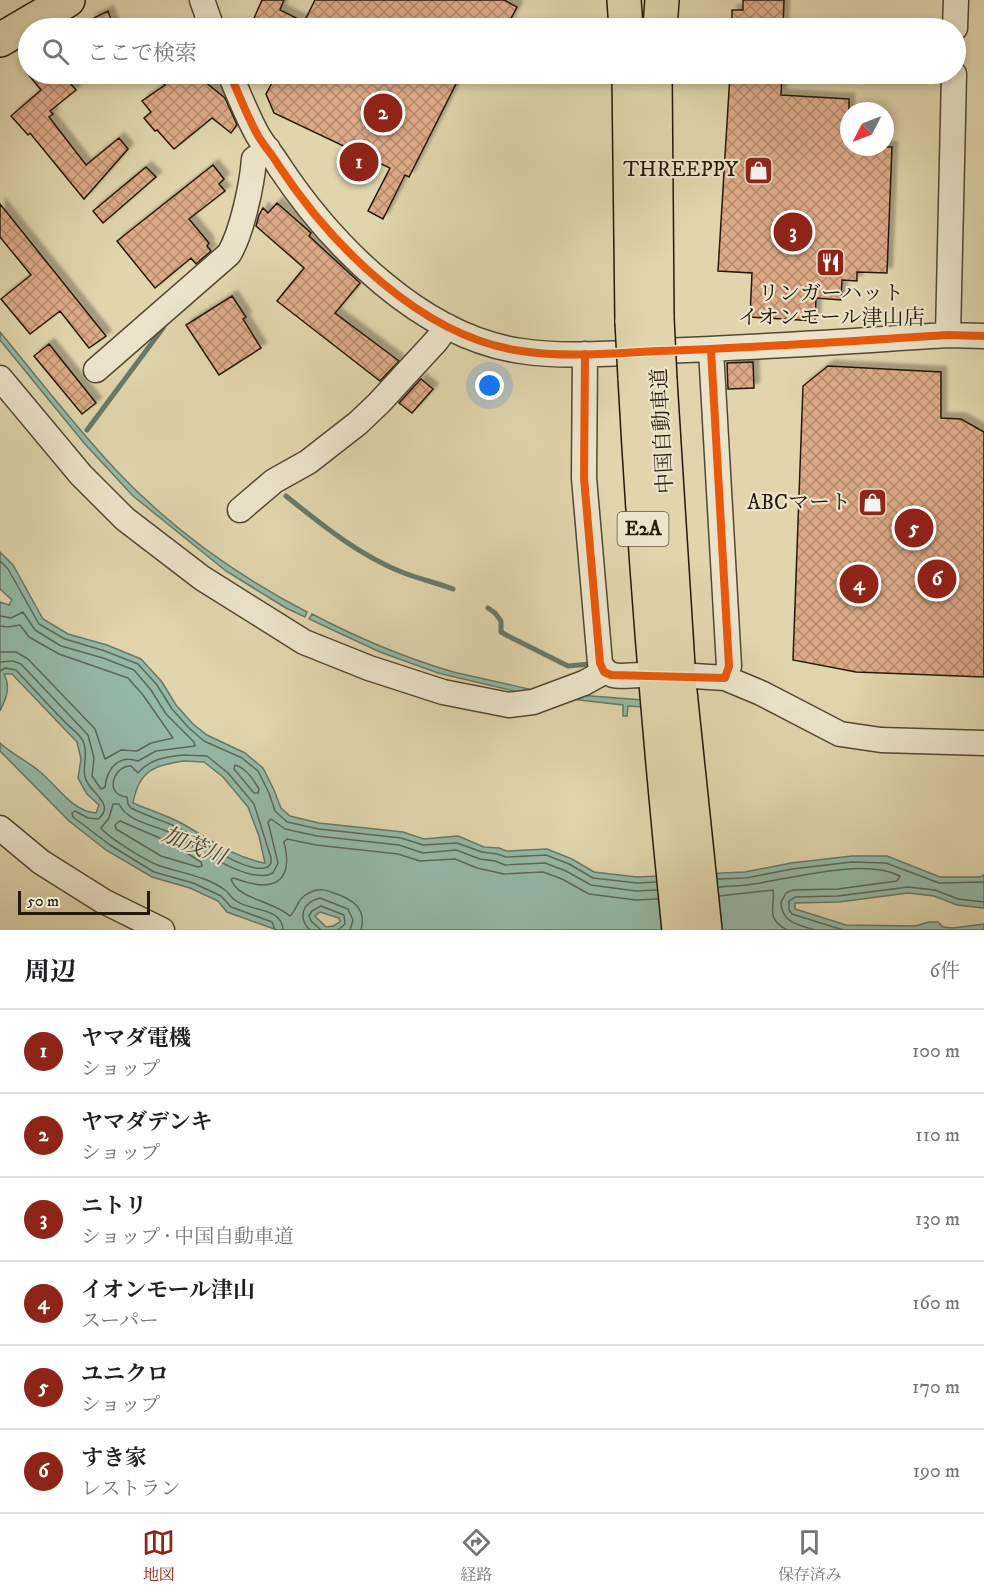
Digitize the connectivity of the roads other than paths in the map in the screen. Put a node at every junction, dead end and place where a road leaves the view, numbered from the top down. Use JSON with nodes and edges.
{"nodes":[{"id":1,"x":68,"y":0,"type":"edge"},
{"id":2,"x":202,"y":0,"type":"edge"},
{"id":3,"x":624,"y":0,"type":"edge"},
{"id":4,"x":629,"y":0,"type":"edge"},
{"id":5,"x":654,"y":0,"type":"edge"},
{"id":6,"x":662,"y":0,"type":"edge"},
{"id":7,"x":956,"y":0,"type":"edge"},
{"id":8,"x":37,"y":18,"type":"edge"},
{"id":9,"x":208,"y":18,"type":"edge"},
{"id":10,"x":626,"y":18,"type":"edge"},
{"id":11,"x":628,"y":18,"type":"edge"},
{"id":12,"x":654,"y":18,"type":"edge"},
{"id":13,"x":661,"y":18,"type":"edge"},
{"id":14,"x":955,"y":18,"type":"edge"},
{"id":15,"x":18,"y":29,"type":"edge"},
{"id":16,"x":0,"y":40,"type":"edge"},
{"id":17,"x":235,"y":84,"type":"edge"},
{"id":18,"x":642,"y":84,"type":"edge"},
{"id":19,"x":954,"y":84,"type":"edge"},
{"id":20,"x":268,"y":148,"type":"junction"},
{"id":21,"x":447,"y":326,"type":"junction"},
{"id":22,"x":948,"y":335,"type":"junction"},
{"id":23,"x":984,"y":336,"type":"edge"},
{"id":24,"x":711,"y":350,"type":"junction"},
{"id":25,"x":585,"y":354,"type":"junction"},
{"id":26,"x":96,"y":370,"type":"dead end"},
{"id":27,"x":0,"y":378,"type":"edge"},
{"id":28,"x":240,"y":510,"type":"dead end"},
{"id":29,"x":604,"y":672,"type":"junction"},
{"id":30,"x":667,"y":678,"type":"junction"},
{"id":31,"x":725,"y":678,"type":"junction"},
{"id":32,"x":984,"y":743,"type":"edge"},
{"id":33,"x":0,"y":828,"type":"edge"},
{"id":34,"x":162,"y":930,"type":"edge"},
{"id":35,"x":679,"y":930,"type":"edge"},
{"id":36,"x":705,"y":930,"type":"edge"}],
"edges":[{"from":1,"to":8,"type":"highway"},
{"from":2,"to":9,"type":"street"},
{"from":3,"to":10,"type":"highway"},
{"from":4,"to":11,"type":"highway"},
{"from":5,"to":12,"type":"highway"},
{"from":6,"to":13,"type":"highway"},
{"from":7,"to":14,"type":"street"},
{"from":15,"to":16,"type":"highway"},
{"from":17,"to":20,"type":"street"},
{"from":18,"to":30,"type":"highway","name":"中国自動車道","number":"E2A","bridge":true},
{"from":19,"to":22,"type":"street"},
{"from":20,"to":21,"type":"street"},
{"from":20,"to":26,"type":"street"},
{"from":21,"to":25,"type":"street"},
{"from":21,"to":28,"type":"street"},
{"from":22,"to":23,"type":"street"},
{"from":22,"to":24,"type":"street"},
{"from":24,"to":25,"type":"street"},
{"from":24,"to":31,"type":"street"},
{"from":25,"to":29,"type":"street"},
{"from":27,"to":29,"type":"street"},
{"from":29,"to":30,"type":"street"},
{"from":30,"to":31,"type":"street"},
{"from":30,"to":35,"type":"highway","name":"中国自動車道","number":"E2A"},
{"from":30,"to":36,"type":"highway","name":"中国自動車道","number":"E2A"},
{"from":31,"to":32,"type":"street"},
{"from":33,"to":34,"type":"street"}]}
